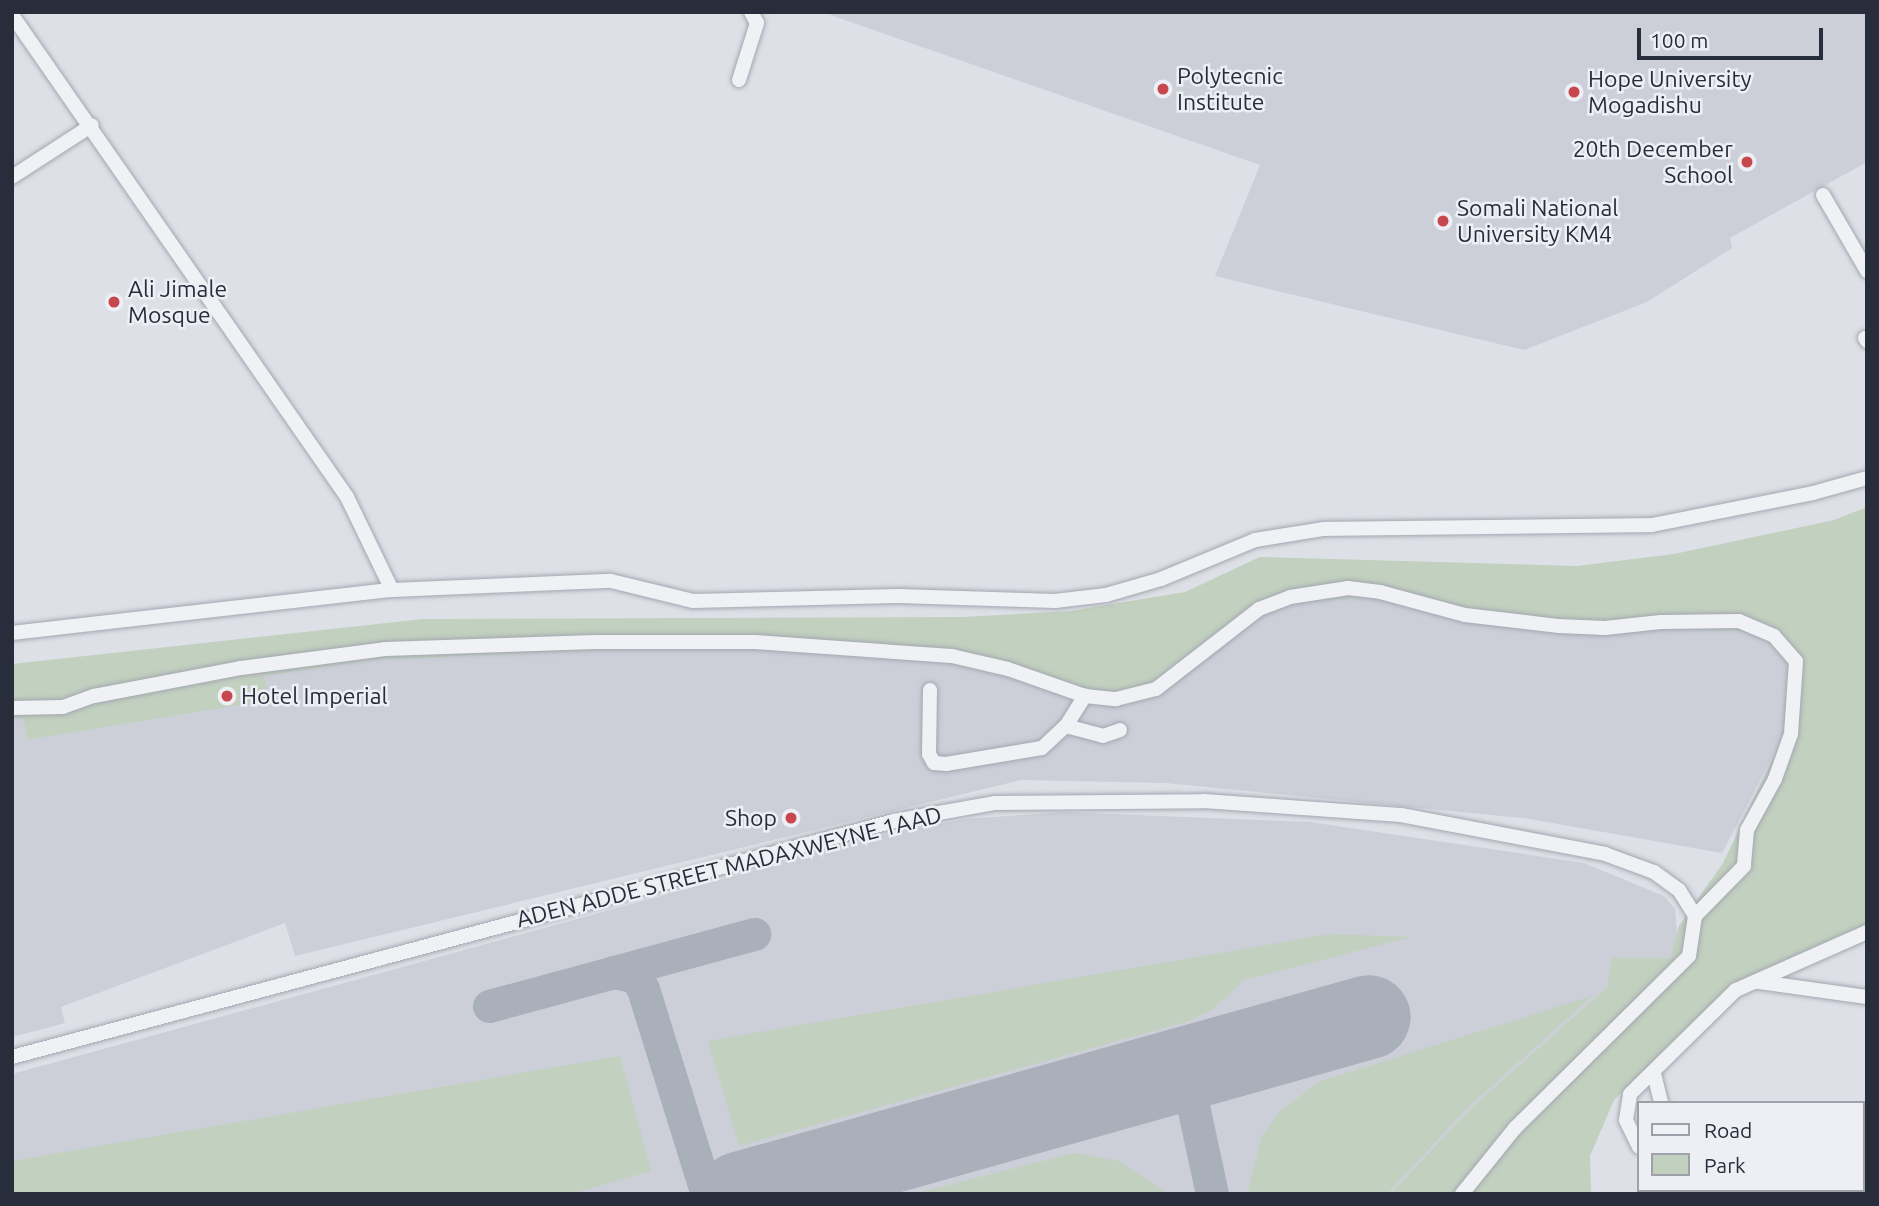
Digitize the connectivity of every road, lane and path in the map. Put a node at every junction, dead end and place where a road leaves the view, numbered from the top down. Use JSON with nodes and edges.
{"nodes":[{"id":1,"x":751,"y":12,"type":"edge"},
{"id":2,"x":12,"y":15,"type":"edge"},
{"id":3,"x":739,"y":79,"type":"dead end"},
{"id":4,"x":92,"y":125,"type":"junction"},
{"id":5,"x":12,"y":177,"type":"edge"},
{"id":6,"x":1823,"y":195,"type":"dead end"},
{"id":7,"x":1867,"y":271,"type":"edge"},
{"id":8,"x":1867,"y":478,"type":"edge"},
{"id":9,"x":392,"y":590,"type":"junction"},
{"id":10,"x":12,"y":633,"type":"edge"},
{"id":11,"x":930,"y":690,"type":"dead end"},
{"id":12,"x":1085,"y":696,"type":"junction"},
{"id":13,"x":12,"y":708,"type":"edge"},
{"id":14,"x":1066,"y":726,"type":"junction"},
{"id":15,"x":1121,"y":730,"type":"dead end"},
{"id":16,"x":1695,"y":916,"type":"junction"},
{"id":17,"x":1867,"y":932,"type":"edge"},
{"id":18,"x":1759,"y":982,"type":"junction"},
{"id":19,"x":1867,"y":997,"type":"edge"},
{"id":20,"x":12,"y":1058,"type":"edge"},
{"id":21,"x":1654,"y":1074,"type":"junction"},
{"id":22,"x":1661,"y":1101,"type":"edge"},
{"id":23,"x":1638,"y":1146,"type":"edge"},
{"id":24,"x":1462,"y":1194,"type":"edge"}],
"edges":[{"from":1,"to":3,"type":"street"},
{"from":2,"to":4,"type":"street"},
{"from":4,"to":5,"type":"street"},
{"from":4,"to":9,"type":"street"},
{"from":6,"to":7,"type":"street"},
{"from":8,"to":9,"type":"street"},
{"from":9,"to":10,"type":"street"},
{"from":11,"to":14,"type":"street"},
{"from":12,"to":13,"type":"street"},
{"from":12,"to":14,"type":"street"},
{"from":12,"to":16,"type":"street"},
{"from":14,"to":15,"type":"street"},
{"from":16,"to":20,"type":"street","name":"ADEN ADDE STREET MADAXWEYNE 1AAD"},
{"from":16,"to":24,"type":"street"},
{"from":17,"to":18,"type":"street"},
{"from":18,"to":19,"type":"street"},
{"from":18,"to":21,"type":"street"},
{"from":21,"to":22,"type":"street"},
{"from":21,"to":23,"type":"street"}]}
